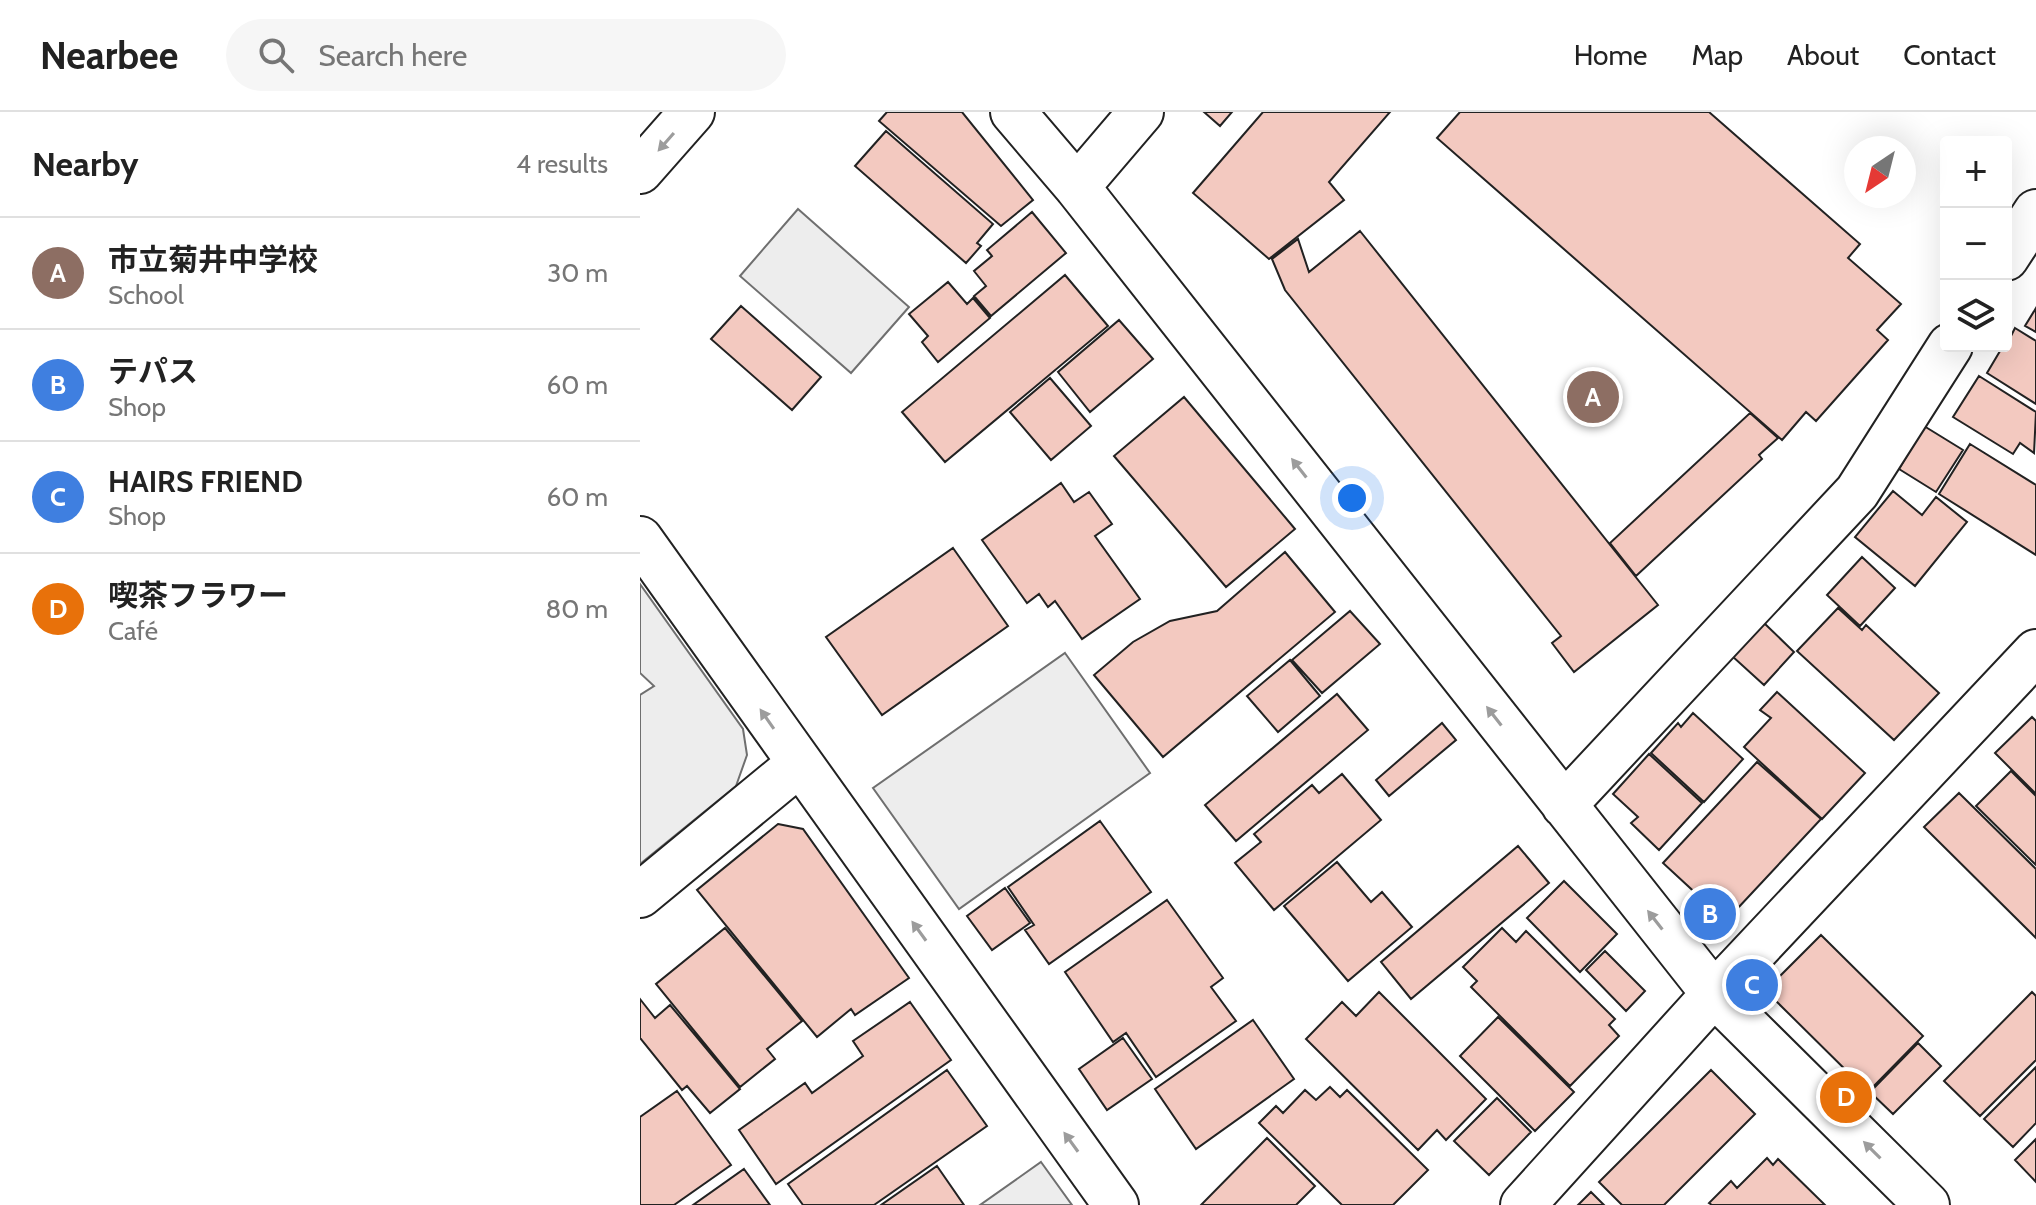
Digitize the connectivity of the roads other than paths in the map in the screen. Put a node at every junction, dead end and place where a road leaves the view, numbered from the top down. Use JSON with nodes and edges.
{"nodes":[{"id":1,"x":692,"y":112,"type":"edge"},
{"id":2,"x":1013,"y":112,"type":"edge"},
{"id":3,"x":1141,"y":112,"type":"edge"},
{"id":4,"x":640,"y":171,"type":"edge"},
{"id":5,"x":1077,"y":187,"type":"junction"},
{"id":6,"x":2036,"y":212,"type":"edge"},
{"id":7,"x":2012,"y":249,"type":"edge"},
{"id":8,"x":1946,"y":352,"type":"edge"},
{"id":9,"x":640,"y":539,"type":"edge"},
{"id":10,"x":2036,"y":652,"type":"edge"},
{"id":11,"x":799,"y":764,"type":"junction"},
{"id":12,"x":1564,"y":805,"type":"junction"},
{"id":13,"x":640,"y":895,"type":"edge"},
{"id":14,"x":1714,"y":994,"type":"junction"},
{"id":15,"x":1116,"y":1205,"type":"edge"},
{"id":16,"x":1523,"y":1205,"type":"edge"},
{"id":17,"x":1927,"y":1205,"type":"edge"}],
"edges":[{"from":1,"to":4,"type":"street","one_way":true},
{"from":2,"to":5,"type":"street"},
{"from":3,"to":5,"type":"street"},
{"from":12,"to":5,"type":"street","one_way":true},
{"from":6,"to":7,"type":"street"},
{"from":8,"to":12,"type":"street"},
{"from":11,"to":9,"type":"street","one_way":true},
{"from":10,"to":14,"type":"street"},
{"from":11,"to":13,"type":"street"},
{"from":15,"to":11,"type":"street","one_way":true},
{"from":14,"to":12,"type":"street","one_way":true},
{"from":14,"to":16,"type":"street"},
{"from":17,"to":14,"type":"street","one_way":true}]}
